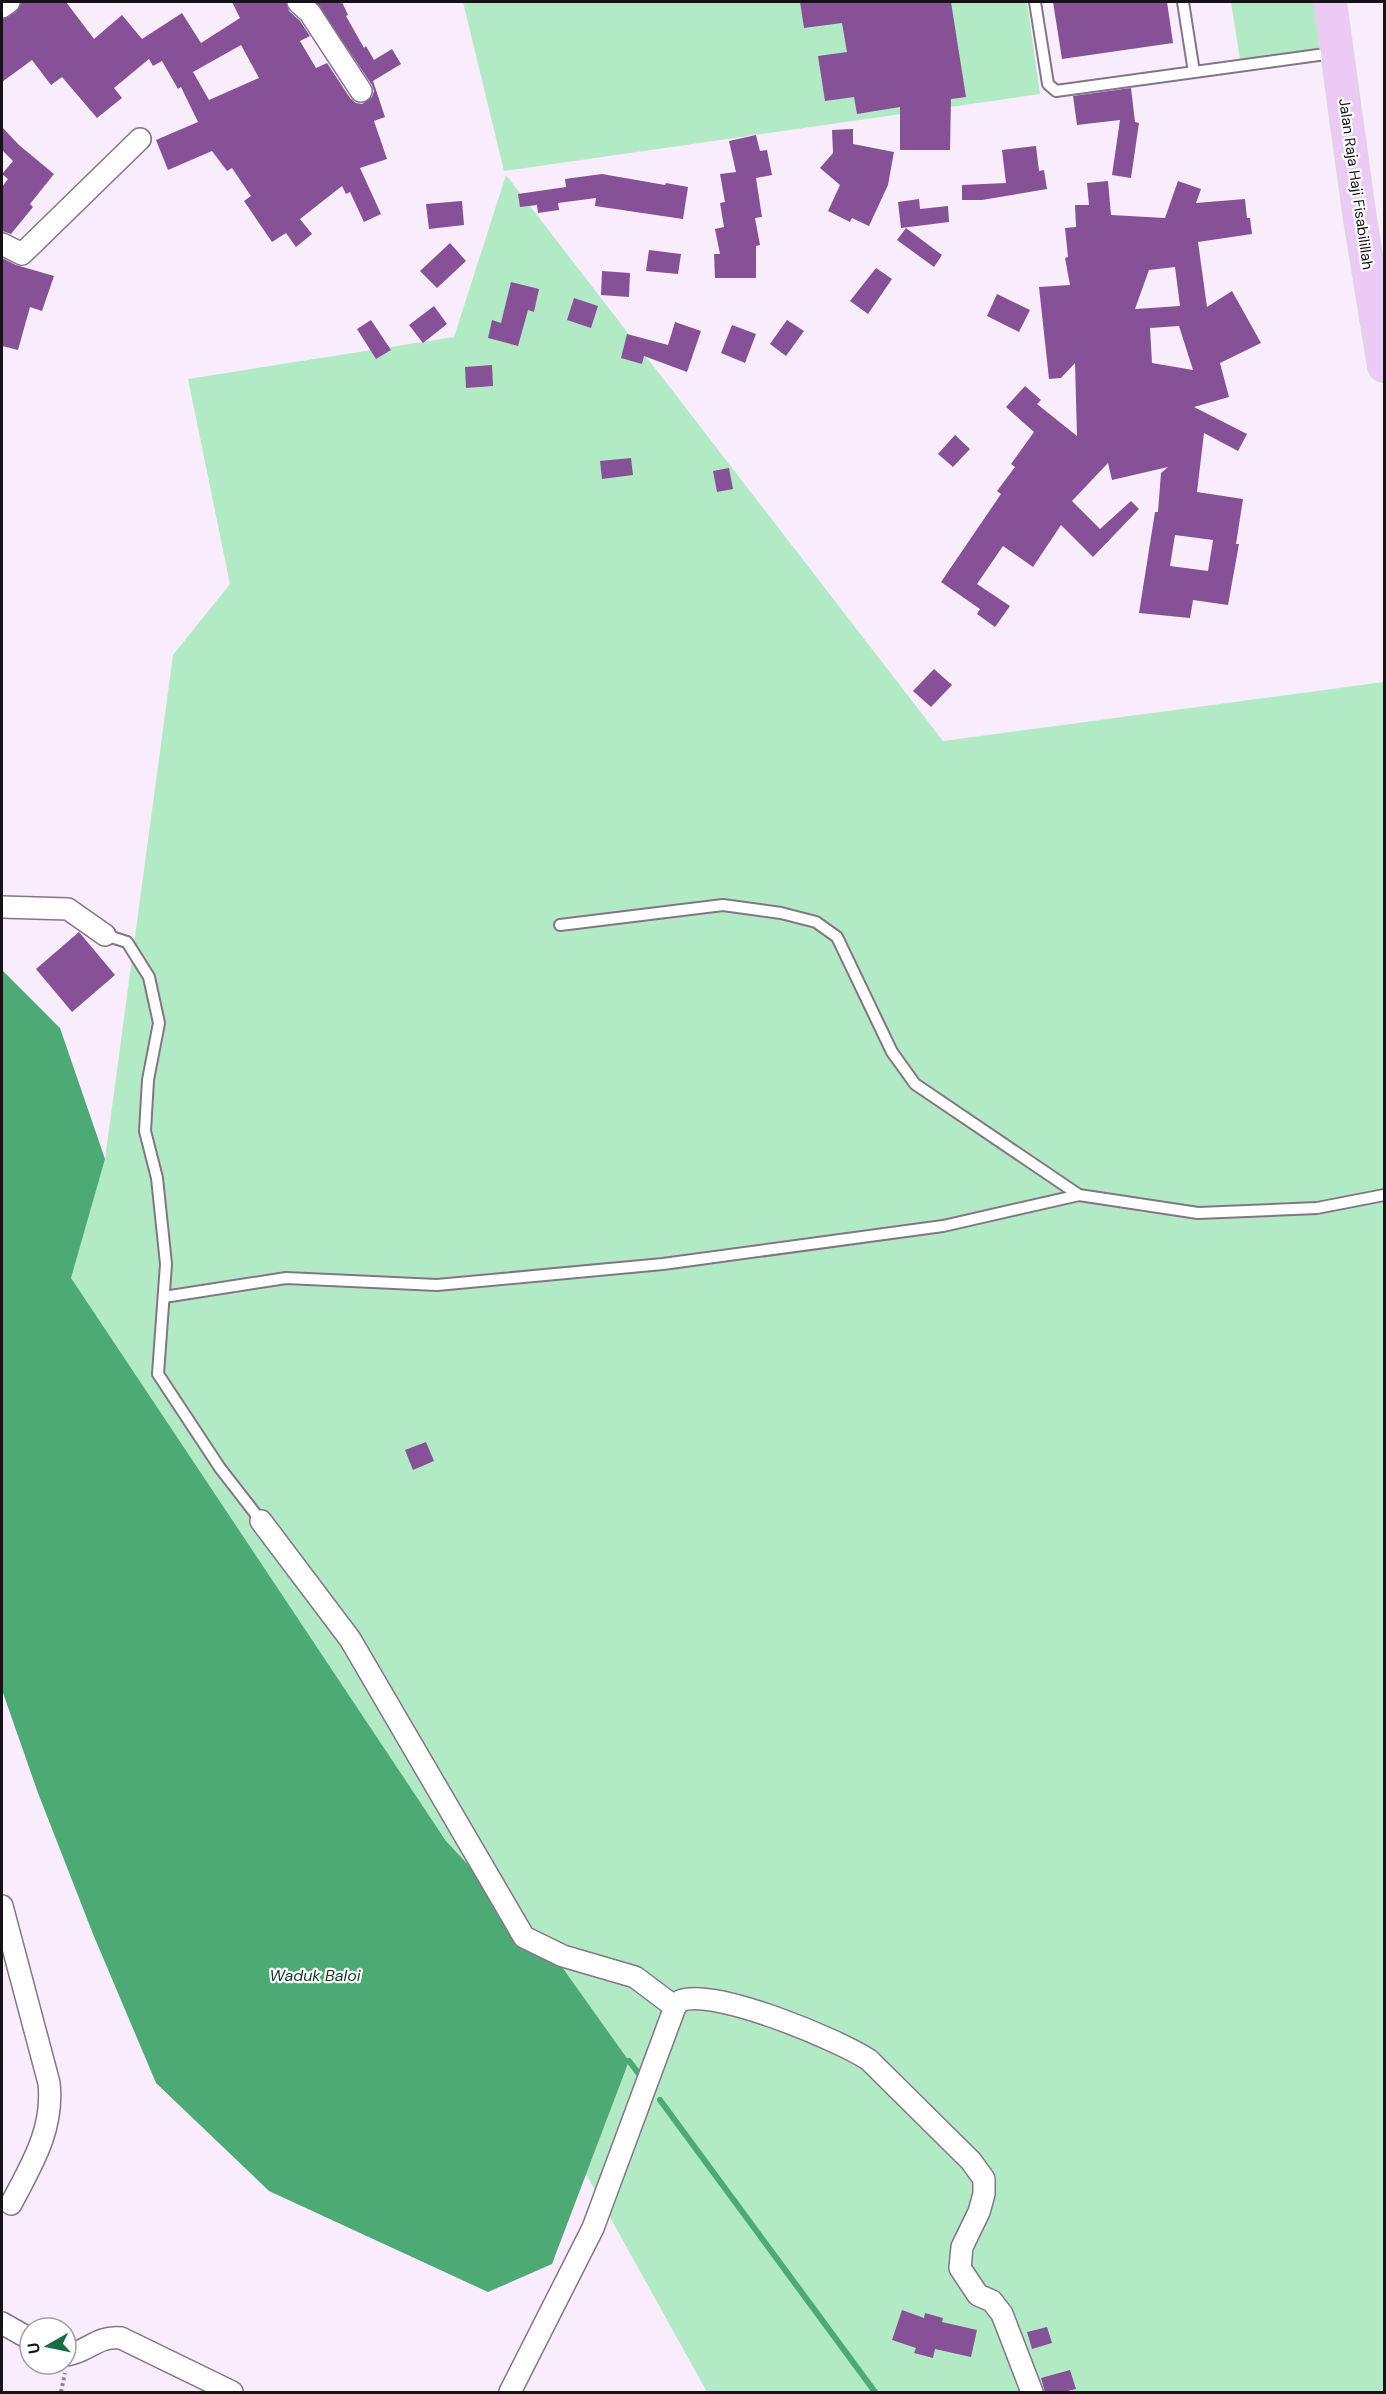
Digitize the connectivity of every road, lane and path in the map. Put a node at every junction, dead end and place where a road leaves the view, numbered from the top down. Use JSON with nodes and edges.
{"nodes":[{"id":1,"x":9,"y":2,"type":"edge"},
{"id":2,"x":298,"y":2,"type":"edge"},
{"id":3,"x":1035,"y":2,"type":"edge"},
{"id":4,"x":1184,"y":2,"type":"edge"},
{"id":5,"x":1330,"y":2,"type":"edge"},
{"id":6,"x":2,"y":7,"type":"edge"},
{"id":7,"x":1336,"y":53,"type":"junction"},
{"id":8,"x":1194,"y":72,"type":"junction"},
{"id":9,"x":361,"y":91,"type":"dead end"},
{"id":10,"x":140,"y":139,"type":"dead end"},
{"id":11,"x":2,"y":244,"type":"edge"},
{"id":12,"x":1384,"y":366,"type":"edge"},
{"id":13,"x":2,"y":907,"type":"edge"},
{"id":14,"x":560,"y":925,"type":"dead end"},
{"id":15,"x":105,"y":935,"type":"joint"},
{"id":16,"x":1079,"y":1195,"type":"junction"},
{"id":17,"x":1384,"y":1195,"type":"edge"},
{"id":18,"x":164,"y":1297,"type":"junction"},
{"id":19,"x":261,"y":1521,"type":"joint"},
{"id":20,"x":2,"y":1906,"type":"edge"},
{"id":21,"x":7,"y":1951,"type":"edge"},
{"id":22,"x":675,"y":2007,"type":"junction"},
{"id":23,"x":11,"y":2204,"type":"dead end"},
{"id":24,"x":2,"y":2323,"type":"edge"},
{"id":25,"x":18,"y":2332,"type":"edge"},
{"id":26,"x":78,"y":2352,"type":"edge"},
{"id":27,"x":232,"y":2392,"type":"edge"},
{"id":28,"x":510,"y":2392,"type":"edge"},
{"id":29,"x":1032,"y":2392,"type":"edge"}],
"edges":[{"from":1,"to":6,"type":"street"},
{"from":2,"to":9,"type":"street"},
{"from":3,"to":8,"type":"lane"},
{"from":4,"to":8,"type":"lane"},
{"from":5,"to":7,"type":"main road","name":"Jalan Raja Haji Fisabilillah"},
{"from":7,"to":8,"type":"lane"},
{"from":7,"to":12,"type":"main road","name":"Jalan Raja Haji Fisabilillah"},
{"from":10,"to":11,"type":"street"},
{"from":13,"to":15,"type":"street"},
{"from":14,"to":16,"type":"lane"},
{"from":15,"to":18,"type":"lane"},
{"from":16,"to":17,"type":"lane"},
{"from":16,"to":18,"type":"lane"},
{"from":18,"to":19,"type":"lane"},
{"from":19,"to":22,"type":"street"},
{"from":20,"to":21,"type":"street"},
{"from":21,"to":23,"type":"street"},
{"from":22,"to":28,"type":"street"},
{"from":22,"to":29,"type":"street"},
{"from":24,"to":25,"type":"street"},
{"from":26,"to":27,"type":"street"}]}
